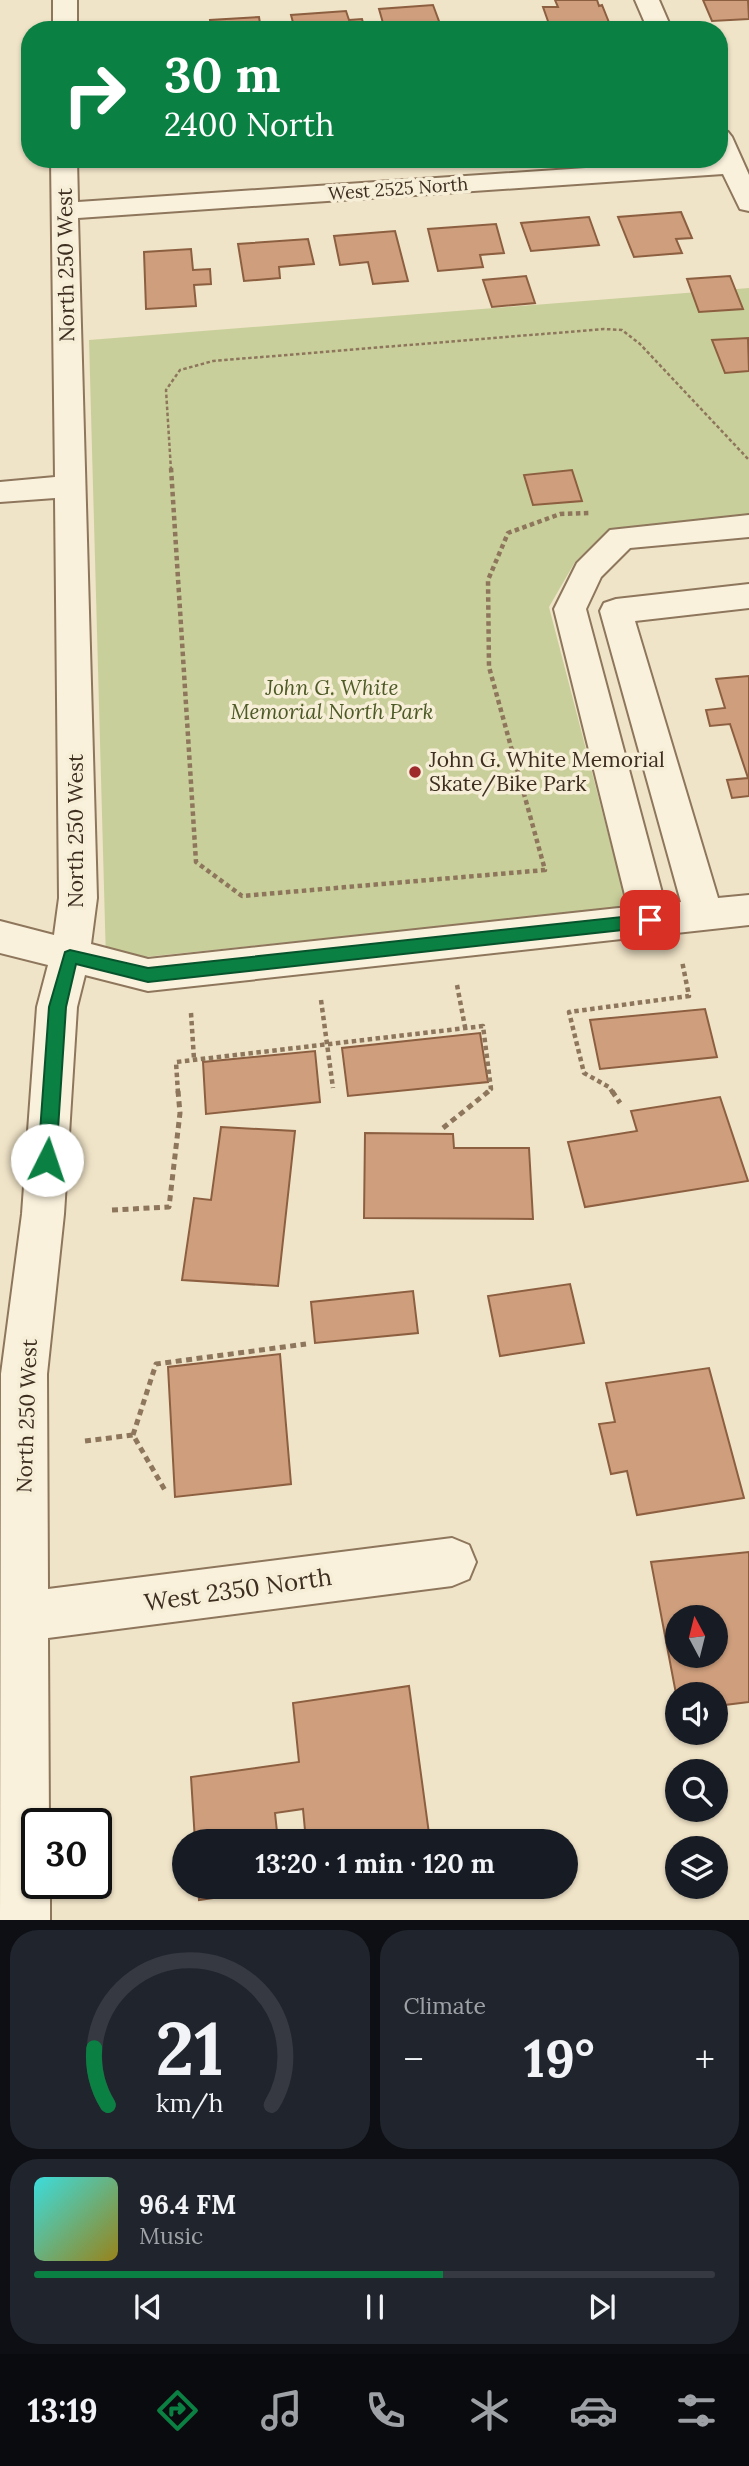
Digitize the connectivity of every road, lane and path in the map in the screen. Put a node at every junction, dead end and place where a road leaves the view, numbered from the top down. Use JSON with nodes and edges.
{"nodes":[{"id":1,"x":65,"y":0,"type":"edge"},
{"id":2,"x":647,"y":0,"type":"edge"},
{"id":3,"x":65,"y":21,"type":"edge"},
{"id":4,"x":656,"y":21,"type":"edge"},
{"id":5,"x":728,"y":157,"type":"edge"},
{"id":6,"x":728,"y":166,"type":"edge"},
{"id":7,"x":732,"y":166,"type":"junction"},
{"id":8,"x":64,"y":168,"type":"edge"},
{"id":9,"x":702,"y":168,"type":"edge"},
{"id":10,"x":749,"y":203,"type":"edge"},
{"id":11,"x":64,"y":211,"type":"junction"},
{"id":12,"x":749,"y":460,"type":"edge"},
{"id":13,"x":71,"y":486,"type":"junction"},
{"id":14,"x":0,"y":492,"type":"edge"},
{"id":15,"x":602,"y":513,"type":"dead end"},
{"id":16,"x":749,"y":526,"type":"edge"},
{"id":17,"x":749,"y":596,"type":"edge"},
{"id":18,"x":749,"y":910,"type":"edge"},
{"id":19,"x":704,"y":915,"type":"junction"},
{"id":20,"x":650,"y":920,"type":"junction"},
{"id":21,"x":0,"y":937,"type":"edge"},
{"id":22,"x":70,"y":956,"type":"junction"},
{"id":23,"x":682,"y":961,"type":"dead end"},
{"id":24,"x":457,"y":985,"type":"dead end"},
{"id":25,"x":321,"y":1000,"type":"dead end"},
{"id":26,"x":191,"y":1013,"type":"dead end"},
{"id":27,"x":465,"y":1027,"type":"junction"},
{"id":28,"x":327,"y":1045,"type":"junction"},
{"id":29,"x":194,"y":1059,"type":"junction"},
{"id":30,"x":333,"y":1087,"type":"dead end"},
{"id":31,"x":620,"y":1103,"type":"dead end"},
{"id":32,"x":443,"y":1128,"type":"dead end"},
{"id":33,"x":112,"y":1210,"type":"dead end"},
{"id":34,"x":306,"y":1344,"type":"dead end"},
{"id":35,"x":133,"y":1435,"type":"junction"},
{"id":36,"x":85,"y":1441,"type":"dead end"},
{"id":37,"x":166,"y":1492,"type":"dead end"},
{"id":38,"x":452,"y":1562,"type":"dead end"},
{"id":39,"x":24,"y":1617,"type":"junction"},
{"id":40,"x":23,"y":1920,"type":"edge"}],
"edges":[{"from":1,"to":3,"type":"street"},
{"from":2,"to":4,"type":"street"},
{"from":5,"to":7,"type":"street"},
{"from":6,"to":7,"type":"street","name":"West 2525 North"},
{"from":7,"to":10,"type":"street"},
{"from":8,"to":11,"type":"street","name":"North 250 West"},
{"from":9,"to":11,"type":"street","name":"West 2525 North"},
{"from":11,"to":13,"type":"street","name":"North 250 West"},
{"from":12,"to":15,"type":"path"},
{"from":13,"to":14,"type":"street"},
{"from":13,"to":22,"type":"street","name":"North 250 West"},
{"from":16,"to":20,"type":"street"},
{"from":17,"to":19,"type":"street"},
{"from":18,"to":19,"type":"street"},
{"from":19,"to":20,"type":"street"},
{"from":20,"to":22,"type":"street"},
{"from":21,"to":22,"type":"street"},
{"from":22,"to":39,"type":"street","name":"North 250 West"},
{"from":23,"to":31,"type":"path"},
{"from":24,"to":27,"type":"path"},
{"from":25,"to":28,"type":"path"},
{"from":26,"to":29,"type":"path"},
{"from":27,"to":28,"type":"path"},
{"from":27,"to":32,"type":"path"},
{"from":28,"to":29,"type":"path"},
{"from":28,"to":30,"type":"path"},
{"from":29,"to":33,"type":"path"},
{"from":34,"to":35,"type":"path"},
{"from":35,"to":36,"type":"path"},
{"from":35,"to":37,"type":"path"},
{"from":38,"to":39,"type":"street","name":"West 2350 North"},
{"from":39,"to":40,"type":"street","name":"North 250 West"}]}
